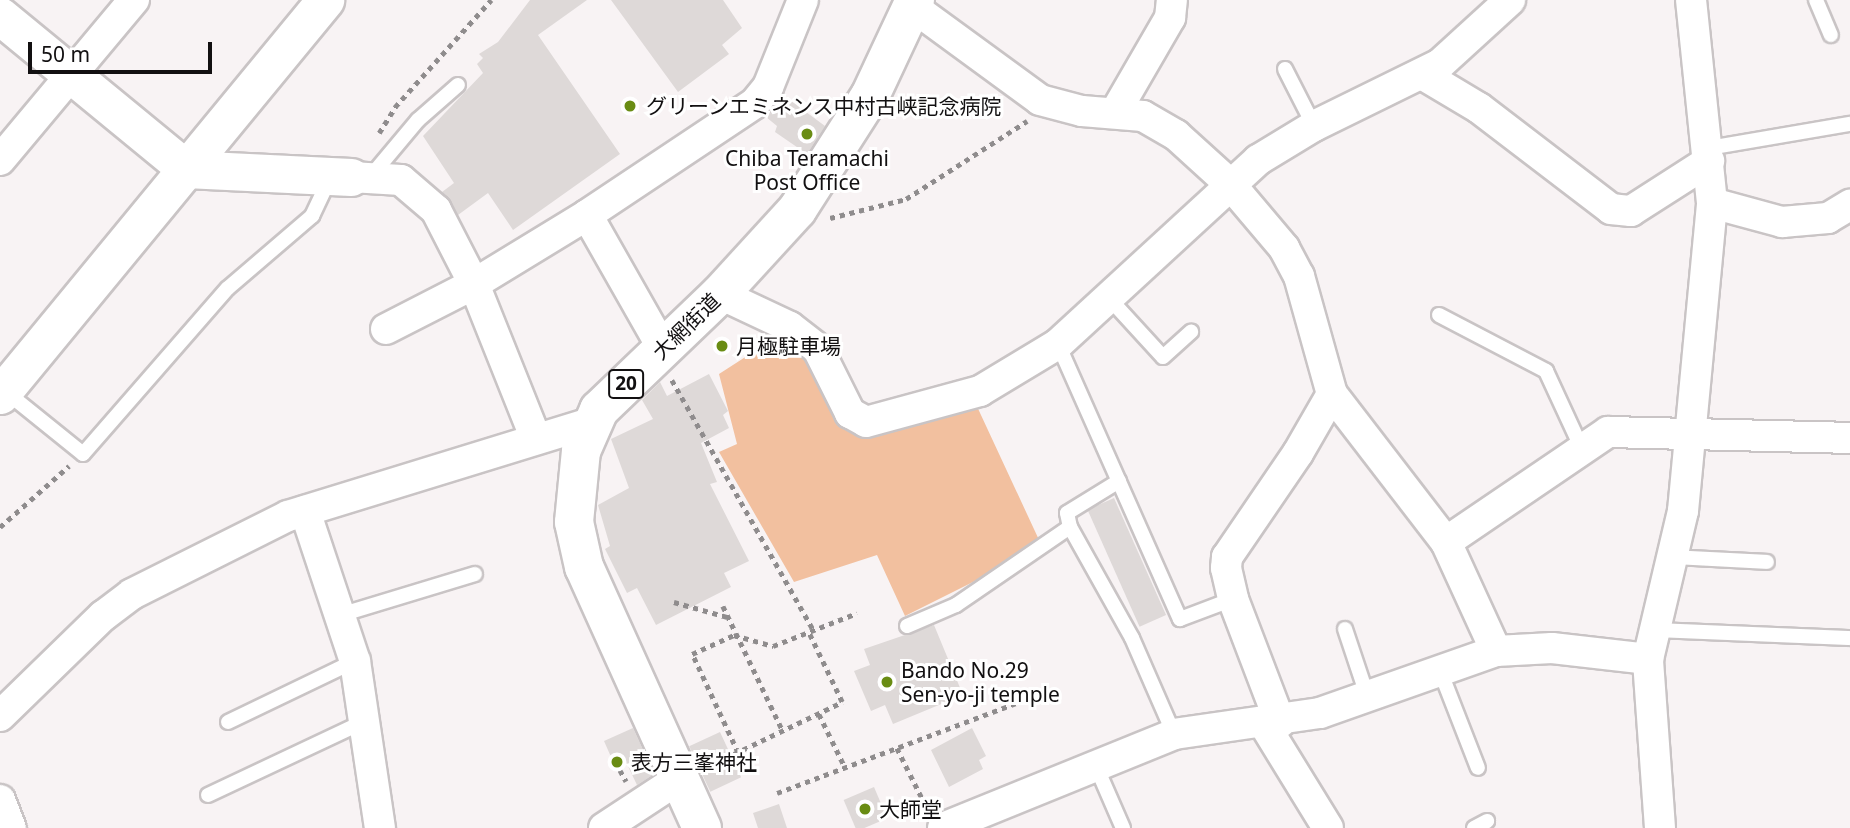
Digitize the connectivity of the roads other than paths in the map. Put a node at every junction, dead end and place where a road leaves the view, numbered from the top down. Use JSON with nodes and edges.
{"nodes":[{"id":1,"x":134,"y":0,"type":"edge"},
{"id":2,"x":325,"y":0,"type":"edge"},
{"id":3,"x":803,"y":0,"type":"edge"},
{"id":4,"x":1172,"y":0,"type":"edge"},
{"id":5,"x":1691,"y":0,"type":"edge"},
{"id":6,"x":1816,"y":0,"type":"edge"},
{"id":7,"x":1507,"y":1,"type":"edge"},
{"id":8,"x":910,"y":2,"type":"edge"},
{"id":9,"x":0,"y":16,"type":"edge"},
{"id":10,"x":1831,"y":35,"type":"dead end"},
{"id":11,"x":1285,"y":69,"type":"dead end"},
{"id":12,"x":1422,"y":74,"type":"junction"},
{"id":13,"x":71,"y":75,"type":"junction"},
{"id":14,"x":458,"y":85,"type":"dead end"},
{"id":15,"x":1116,"y":111,"type":"junction"},
{"id":16,"x":1850,"y":124,"type":"edge"},
{"id":17,"x":1314,"y":126,"type":"junction"},
{"id":18,"x":1709,"y":155,"type":"junction"},
{"id":19,"x":0,"y":160,"type":"edge"},
{"id":20,"x":186,"y":169,"type":"junction"},
{"id":21,"x":351,"y":176,"type":"junction"},
{"id":22,"x":1230,"y":184,"type":"junction"},
{"id":23,"x":1712,"y":203,"type":"junction"},
{"id":24,"x":1850,"y":205,"type":"edge"},
{"id":25,"x":587,"y":215,"type":"junction"},
{"id":26,"x":474,"y":284,"type":"junction"},
{"id":27,"x":720,"y":293,"type":"junction"},
{"id":28,"x":1108,"y":297,"type":"junction"},
{"id":29,"x":1439,"y":315,"type":"dead end"},
{"id":30,"x":386,"y":329,"type":"dead end"},
{"id":31,"x":1191,"y":332,"type":"dead end"},
{"id":32,"x":1058,"y":344,"type":"junction"},
{"id":33,"x":660,"y":352,"type":"junction"},
{"id":34,"x":2,"y":392,"type":"edge"},
{"id":35,"x":1332,"y":394,"type":"junction"},
{"id":36,"x":590,"y":423,"type":"junction"},
{"id":37,"x":1688,"y":431,"type":"junction"},
{"id":38,"x":1850,"y":438,"type":"edge"},
{"id":39,"x":536,"y":439,"type":"junction"},
{"id":40,"x":1582,"y":449,"type":"junction"},
{"id":41,"x":1119,"y":481,"type":"junction"},
{"id":42,"x":305,"y":511,"type":"junction"},
{"id":43,"x":1070,"y":527,"type":"junction"},
{"id":44,"x":1446,"y":541,"type":"junction"},
{"id":45,"x":1672,"y":558,"type":"junction"},
{"id":46,"x":1768,"y":562,"type":"dead end"},
{"id":47,"x":475,"y":574,"type":"dead end"},
{"id":48,"x":1233,"y":598,"type":"junction"},
{"id":49,"x":340,"y":615,"type":"junction"},
{"id":50,"x":907,"y":626,"type":"dead end"},
{"id":51,"x":1345,"y":628,"type":"dead end"},
{"id":52,"x":1657,"y":630,"type":"junction"},
{"id":53,"x":1850,"y":638,"type":"edge"},
{"id":54,"x":1496,"y":651,"type":"junction"},
{"id":55,"x":1648,"y":659,"type":"junction"},
{"id":56,"x":355,"y":661,"type":"junction"},
{"id":57,"x":1439,"y":668,"type":"junction"},
{"id":58,"x":1367,"y":695,"type":"junction"},
{"id":59,"x":0,"y":716,"type":"edge"},
{"id":60,"x":366,"y":721,"type":"junction"},
{"id":61,"x":228,"y":722,"type":"dead end"},
{"id":62,"x":1272,"y":723,"type":"junction"},
{"id":63,"x":1174,"y":734,"type":"junction"},
{"id":64,"x":1096,"y":766,"type":"junction"},
{"id":65,"x":1478,"y":768,"type":"dead end"},
{"id":66,"x":690,"y":774,"type":"junction"},
{"id":67,"x":208,"y":795,"type":"dead end"},
{"id":68,"x":0,"y":800,"type":"edge"},
{"id":69,"x":937,"y":822,"type":"edge"},
{"id":70,"x":11,"y":828,"type":"edge"},
{"id":71,"x":380,"y":828,"type":"edge"},
{"id":72,"x":604,"y":828,"type":"edge"},
{"id":73,"x":702,"y":828,"type":"edge"},
{"id":74,"x":1123,"y":828,"type":"edge"},
{"id":75,"x":1328,"y":828,"type":"edge"},
{"id":76,"x":1660,"y":828,"type":"edge"}],
"edges":[{"from":1,"to":13,"type":"street"},
{"from":2,"to":20,"type":"street"},
{"from":3,"to":25,"type":"street"},
{"from":4,"to":15,"type":"street"},
{"from":5,"to":18,"type":"street"},
{"from":6,"to":10,"type":"lane"},
{"from":7,"to":12,"type":"street"},
{"from":8,"to":15,"type":"street"},
{"from":8,"to":27,"type":"main road","name":"大網街道","number":"20"},
{"from":9,"to":13,"type":"street"},
{"from":11,"to":17,"type":"lane"},
{"from":12,"to":17,"type":"street"},
{"from":12,"to":18,"type":"street"},
{"from":13,"to":19,"type":"street"},
{"from":13,"to":20,"type":"street"},
{"from":14,"to":21,"type":"lane"},
{"from":15,"to":22,"type":"street"},
{"from":16,"to":18,"type":"lane"},
{"from":17,"to":22,"type":"street"},
{"from":18,"to":23,"type":"street"},
{"from":20,"to":21,"type":"street"},
{"from":20,"to":34,"type":"street"},
{"from":21,"to":26,"type":"street"},
{"from":21,"to":34,"type":"lane"},
{"from":22,"to":28,"type":"street"},
{"from":22,"to":35,"type":"street"},
{"from":23,"to":24,"type":"street"},
{"from":23,"to":37,"type":"street"},
{"from":25,"to":26,"type":"street"},
{"from":25,"to":33,"type":"street"},
{"from":26,"to":30,"type":"street"},
{"from":26,"to":39,"type":"street"},
{"from":27,"to":32,"type":"street"},
{"from":27,"to":33,"type":"main road","name":"大網街道","number":"20"},
{"from":28,"to":31,"type":"lane"},
{"from":28,"to":32,"type":"street"},
{"from":29,"to":40,"type":"lane"},
{"from":32,"to":41,"type":"lane"},
{"from":33,"to":36,"type":"main road","name":"大網街道","number":"20"},
{"from":35,"to":44,"type":"street"},
{"from":35,"to":48,"type":"street"},
{"from":36,"to":39,"type":"street"},
{"from":36,"to":66,"type":"main road","name":"大網街道","number":"20"},
{"from":37,"to":38,"type":"street"},
{"from":37,"to":40,"type":"street"},
{"from":37,"to":45,"type":"street"},
{"from":39,"to":42,"type":"street"},
{"from":40,"to":44,"type":"street"},
{"from":41,"to":43,"type":"lane"},
{"from":41,"to":48,"type":"lane"},
{"from":42,"to":49,"type":"street"},
{"from":42,"to":59,"type":"street"},
{"from":43,"to":50,"type":"lane"},
{"from":43,"to":63,"type":"lane"},
{"from":44,"to":54,"type":"street"},
{"from":45,"to":46,"type":"lane"},
{"from":45,"to":52,"type":"street"},
{"from":47,"to":49,"type":"lane"},
{"from":48,"to":62,"type":"street"},
{"from":49,"to":56,"type":"street"},
{"from":51,"to":58,"type":"lane"},
{"from":52,"to":53,"type":"lane"},
{"from":52,"to":55,"type":"street"},
{"from":54,"to":55,"type":"street"},
{"from":54,"to":57,"type":"street"},
{"from":55,"to":76,"type":"street"},
{"from":56,"to":60,"type":"street"},
{"from":56,"to":61,"type":"lane"},
{"from":57,"to":58,"type":"street"},
{"from":57,"to":65,"type":"lane"},
{"from":58,"to":62,"type":"street"},
{"from":60,"to":67,"type":"lane"},
{"from":60,"to":71,"type":"street"},
{"from":62,"to":63,"type":"street"},
{"from":62,"to":75,"type":"street"},
{"from":63,"to":64,"type":"street"},
{"from":64,"to":69,"type":"street"},
{"from":64,"to":74,"type":"lane"},
{"from":66,"to":72,"type":"street"},
{"from":66,"to":73,"type":"main road","name":"大網街道","number":"20"},
{"from":68,"to":70,"type":"street"}]}
